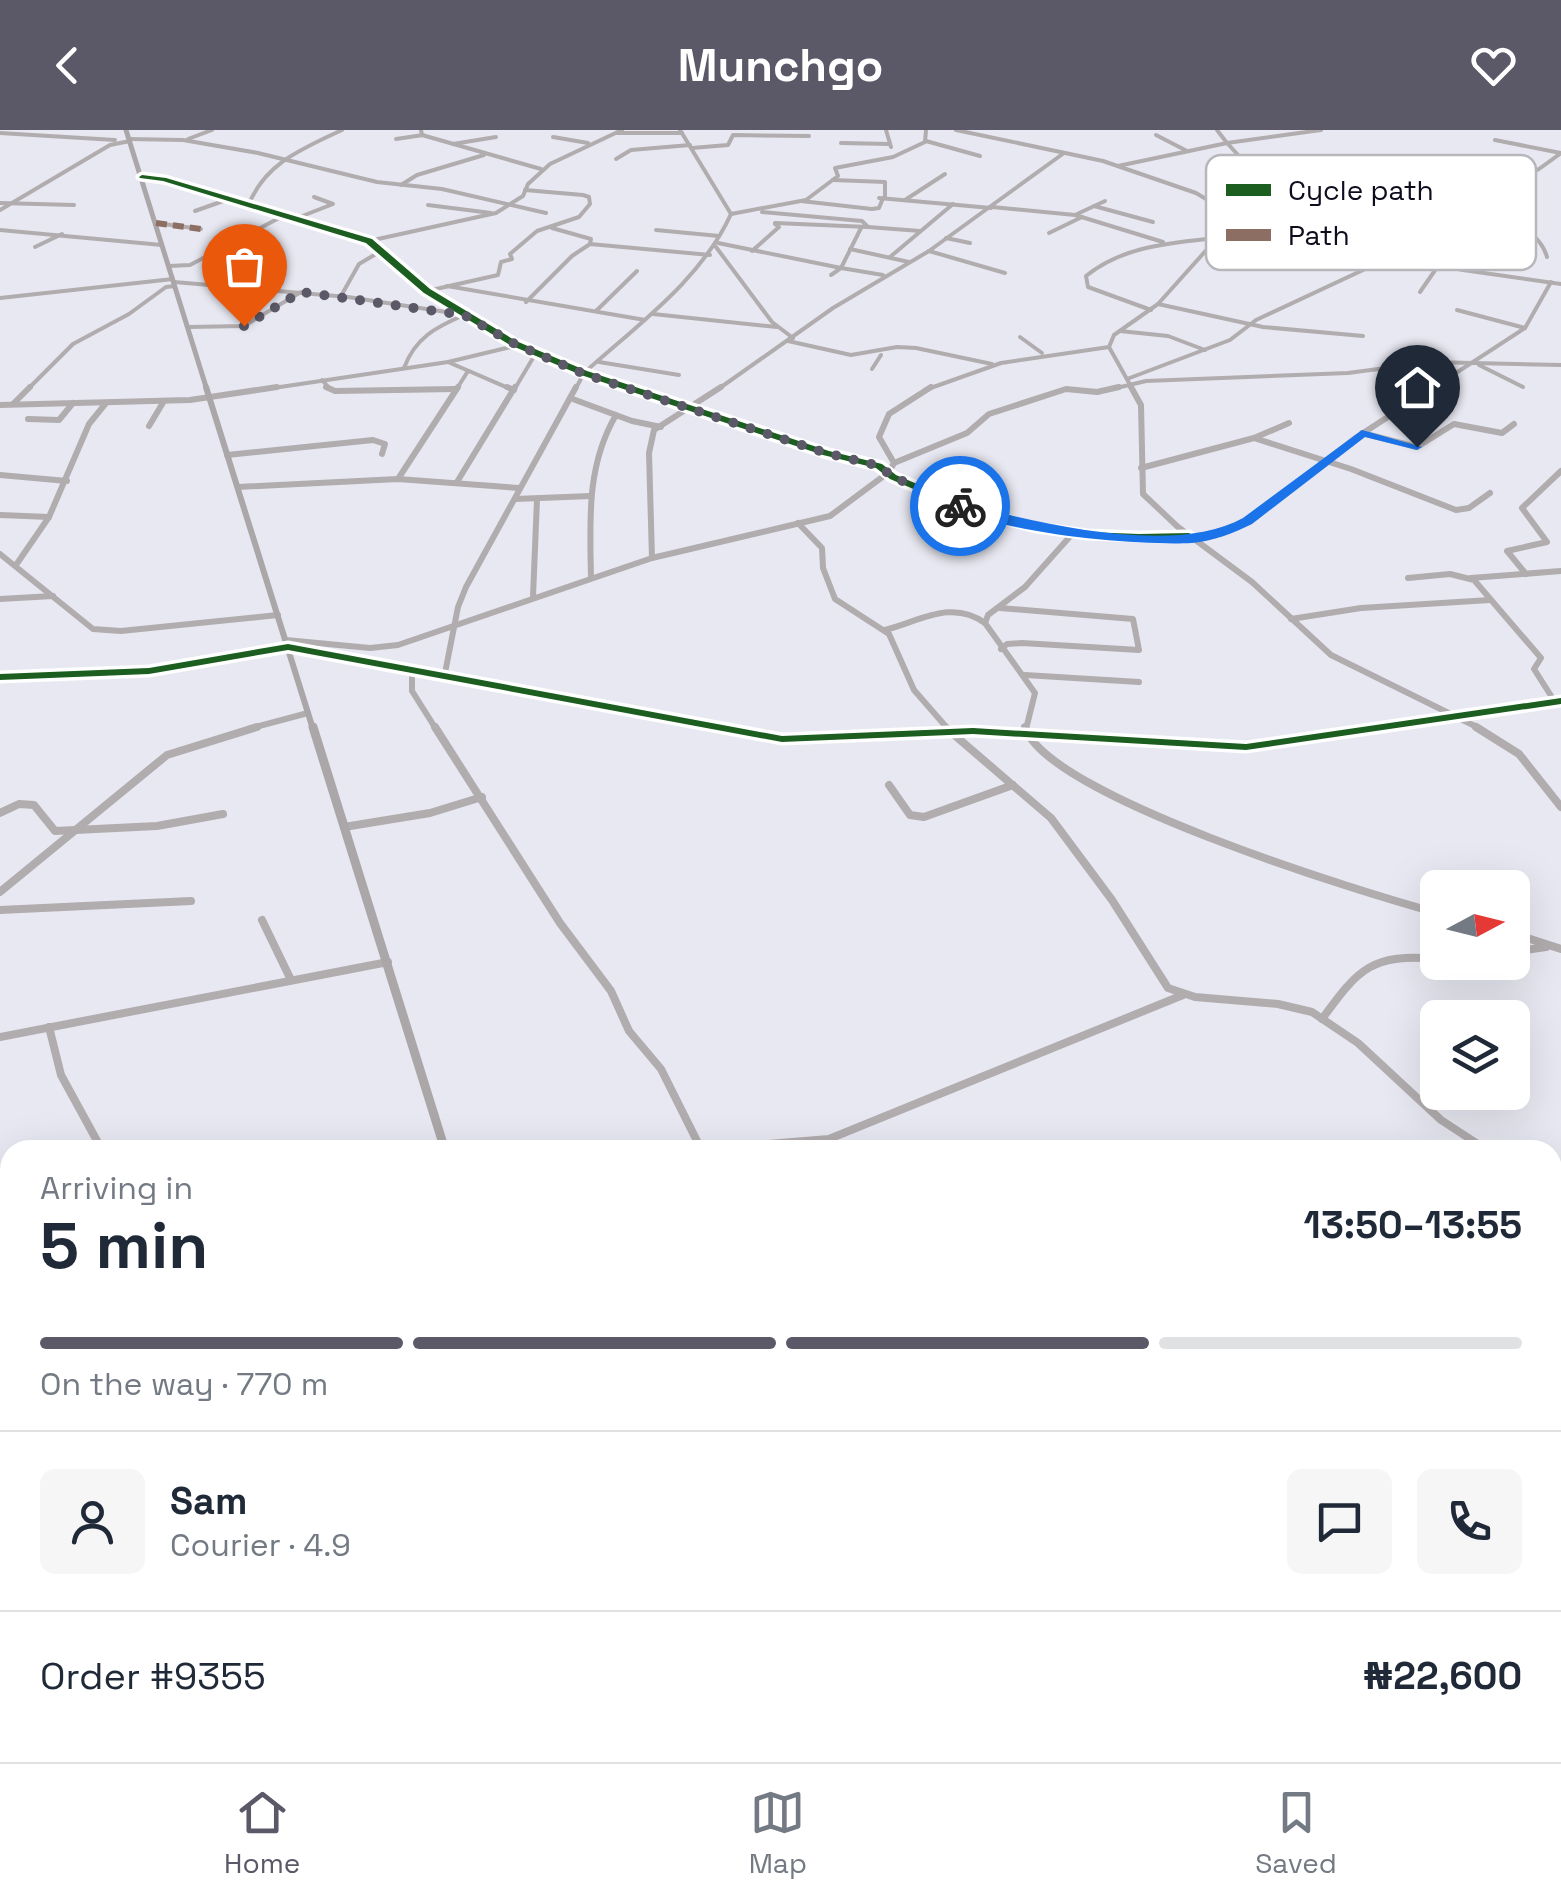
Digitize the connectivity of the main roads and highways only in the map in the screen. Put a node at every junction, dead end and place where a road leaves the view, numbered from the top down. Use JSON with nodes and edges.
{"nodes":[{"id":1,"x":127,"y":138,"type":"edge"},
{"id":2,"x":442,"y":1140,"type":"edge"}],
"edges":[{"from":1,"to":2,"type":"main road"}]}
